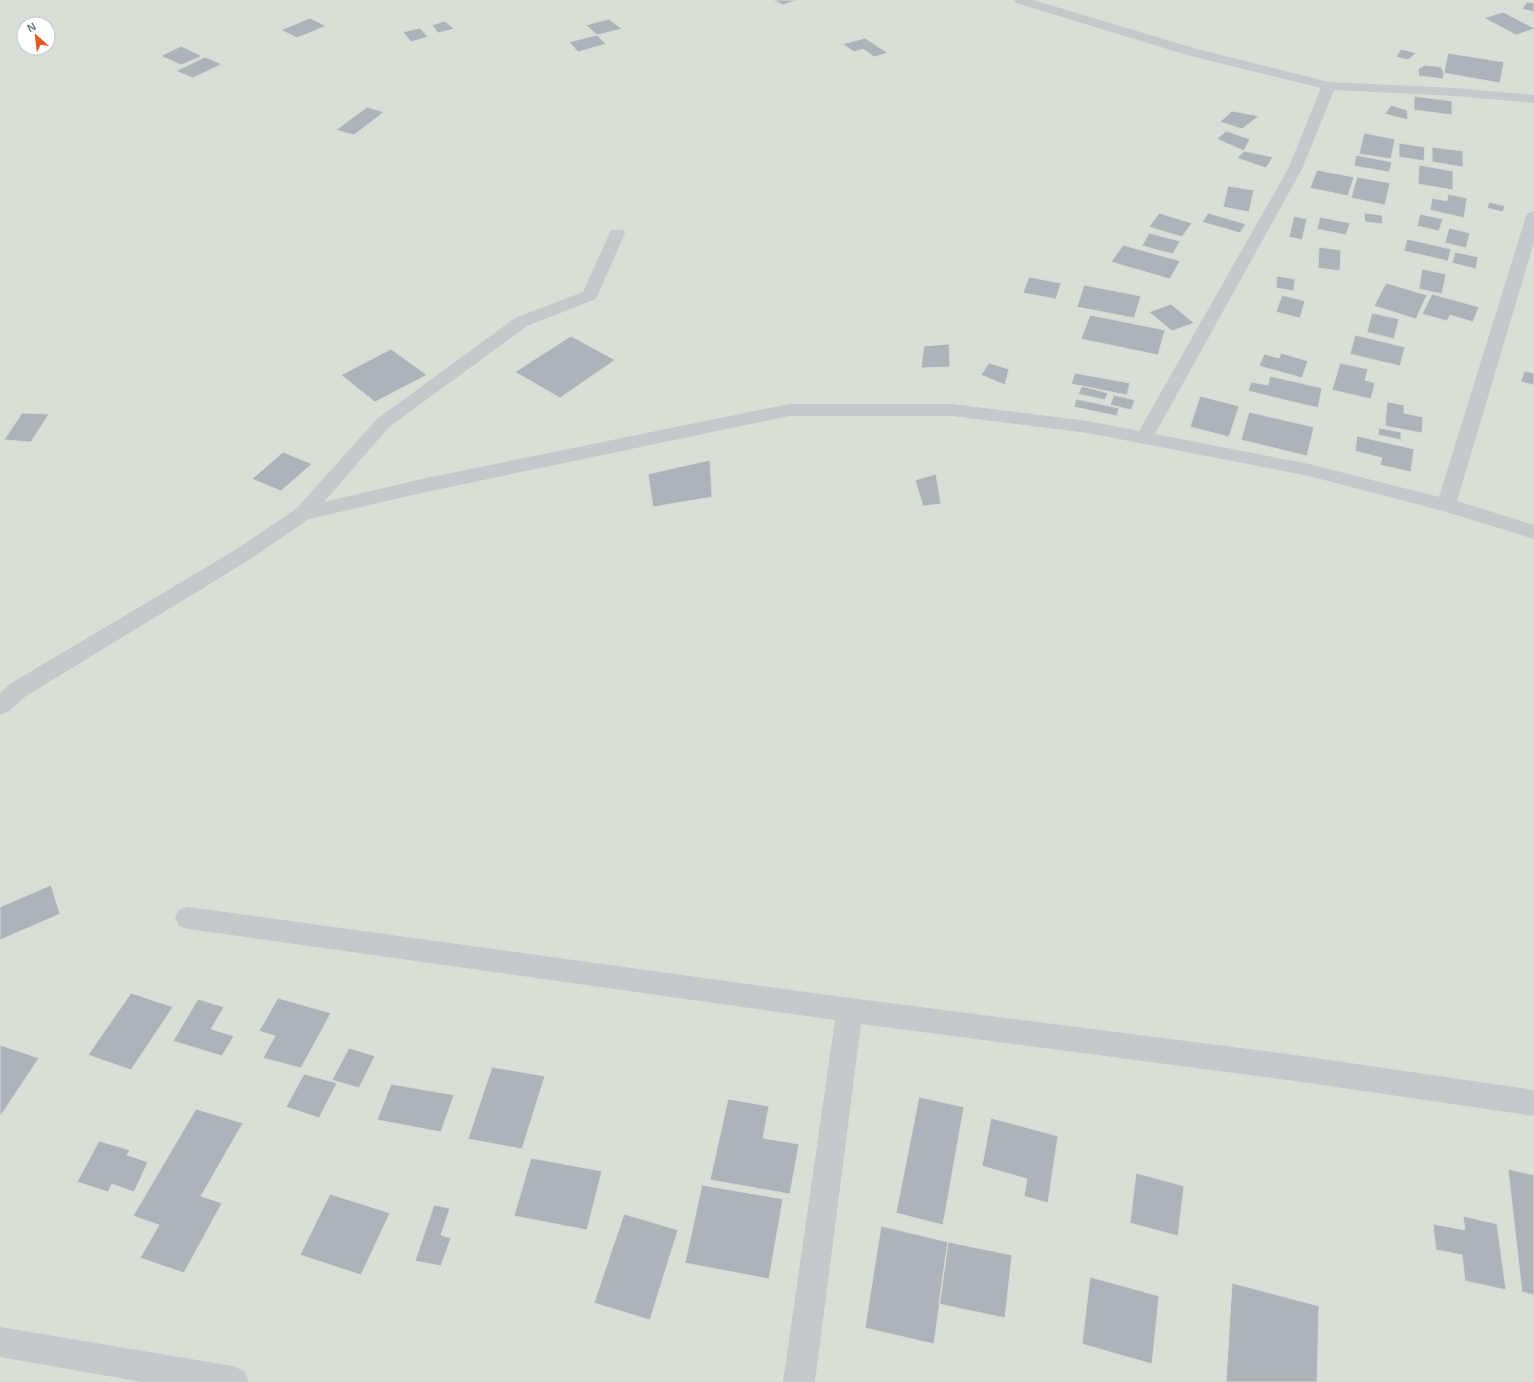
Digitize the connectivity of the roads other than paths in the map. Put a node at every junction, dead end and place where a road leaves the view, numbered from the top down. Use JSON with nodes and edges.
{"nodes":[{"id":1,"x":1020,"y":0,"type":"edge"},
{"id":2,"x":1329,"y":86,"type":"junction"},
{"id":3,"x":1534,"y":99,"type":"edge"},
{"id":4,"x":1534,"y":216,"type":"edge"},
{"id":5,"x":617,"y":233,"type":"dead end"},
{"id":6,"x":1144,"y":438,"type":"junction"},
{"id":7,"x":1446,"y":505,"type":"junction"},
{"id":8,"x":303,"y":514,"type":"junction"},
{"id":9,"x":1534,"y":532,"type":"edge"},
{"id":10,"x":0,"y":706,"type":"edge"},
{"id":11,"x":188,"y":918,"type":"dead end"},
{"id":12,"x":850,"y":1010,"type":"junction"},
{"id":13,"x":1534,"y":1103,"type":"edge"},
{"id":14,"x":0,"y":1342,"type":"edge"},
{"id":15,"x":233,"y":1382,"type":"edge"},
{"id":16,"x":799,"y":1382,"type":"edge"}],
"edges":[{"from":1,"to":2,"type":"street"},
{"from":2,"to":3,"type":"street"},
{"from":2,"to":6,"type":"street"},
{"from":4,"to":7,"type":"street"},
{"from":5,"to":8,"type":"street"},
{"from":6,"to":7,"type":"street"},
{"from":6,"to":8,"type":"street"},
{"from":7,"to":9,"type":"street"},
{"from":8,"to":10,"type":"street"},
{"from":11,"to":12,"type":"street"},
{"from":12,"to":13,"type":"street"},
{"from":12,"to":16,"type":"street"},
{"from":14,"to":15,"type":"street"}]}
